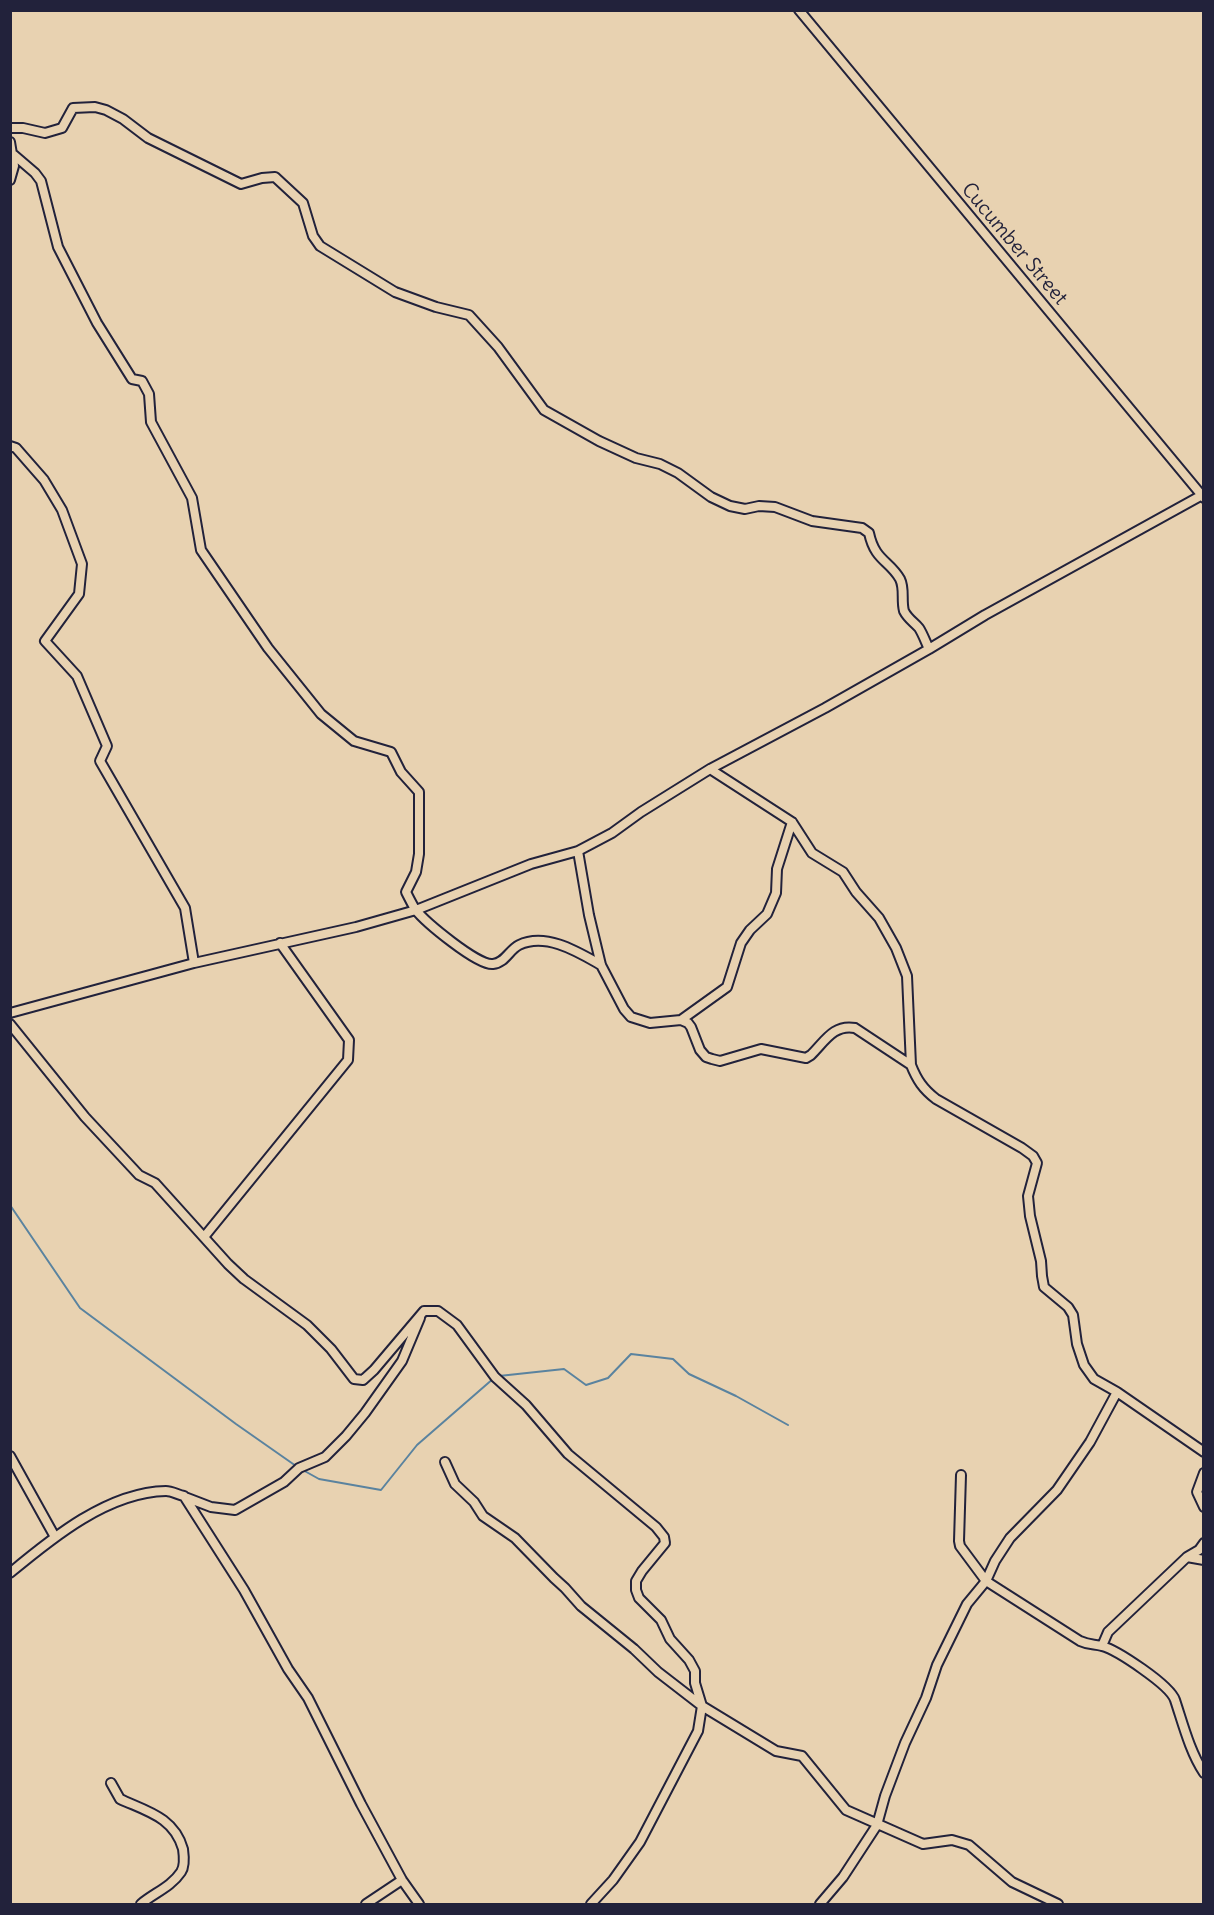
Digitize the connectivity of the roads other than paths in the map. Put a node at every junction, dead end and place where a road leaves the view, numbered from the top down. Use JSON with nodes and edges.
{"nodes":[{"id":1,"x":799,"y":10,"type":"edge"},
{"id":2,"x":10,"y":128,"type":"edge"},
{"id":3,"x":10,"y":142,"type":"edge"},
{"id":4,"x":14,"y":155,"type":"junction"},
{"id":5,"x":10,"y":180,"type":"edge"},
{"id":6,"x":10,"y":446,"type":"edge"},
{"id":7,"x":1203,"y":496,"type":"edge"},
{"id":8,"x":929,"y":649,"type":"junction"},
{"id":9,"x":710,"y":769,"type":"junction"},
{"id":10,"x":792,"y":822,"type":"junction"},
{"id":11,"x":578,"y":851,"type":"junction"},
{"id":12,"x":416,"y":910,"type":"junction"},
{"id":13,"x":280,"y":943,"type":"junction"},
{"id":14,"x":194,"y":963,"type":"junction"},
{"id":15,"x":601,"y":965,"type":"junction"},
{"id":16,"x":10,"y":1013,"type":"edge"},
{"id":17,"x":681,"y":1020,"type":"junction"},
{"id":18,"x":10,"y":1024,"type":"edge"},
{"id":19,"x":911,"y":1065,"type":"junction"},
{"id":20,"x":204,"y":1237,"type":"junction"},
{"id":21,"x":424,"y":1311,"type":"junction"},
{"id":22,"x":1117,"y":1392,"type":"junction"},
{"id":23,"x":1203,"y":1452,"type":"edge"},
{"id":24,"x":10,"y":1456,"type":"edge"},
{"id":25,"x":445,"y":1462,"type":"dead end"},
{"id":26,"x":1203,"y":1473,"type":"edge"},
{"id":27,"x":961,"y":1475,"type":"dead end"},
{"id":28,"x":184,"y":1497,"type":"junction"},
{"id":29,"x":1203,"y":1507,"type":"edge"},
{"id":30,"x":55,"y":1537,"type":"junction"},
{"id":31,"x":1203,"y":1543,"type":"edge"},
{"id":32,"x":1187,"y":1557,"type":"junction"},
{"id":33,"x":1203,"y":1560,"type":"edge"},
{"id":34,"x":10,"y":1574,"type":"edge"},
{"id":35,"x":986,"y":1581,"type":"junction"},
{"id":36,"x":1102,"y":1646,"type":"junction"},
{"id":37,"x":702,"y":1706,"type":"junction"},
{"id":38,"x":1203,"y":1773,"type":"edge"},
{"id":39,"x":111,"y":1784,"type":"dead end"},
{"id":40,"x":877,"y":1826,"type":"junction"},
{"id":41,"x":402,"y":1880,"type":"junction"},
{"id":42,"x":823,"y":1903,"type":"edge"},
{"id":43,"x":141,"y":1905,"type":"edge"},
{"id":44,"x":366,"y":1905,"type":"edge"},
{"id":45,"x":419,"y":1905,"type":"edge"},
{"id":46,"x":591,"y":1905,"type":"edge"},
{"id":47,"x":1058,"y":1905,"type":"edge"}],
"edges":[{"from":1,"to":7,"type":"street","name":"Cucumber Street"},
{"from":2,"to":8,"type":"street"},
{"from":3,"to":4,"type":"street"},
{"from":4,"to":5,"type":"street"},
{"from":4,"to":12,"type":"street"},
{"from":6,"to":14,"type":"street"},
{"from":7,"to":8,"type":"street"},
{"from":8,"to":9,"type":"street"},
{"from":9,"to":10,"type":"street"},
{"from":9,"to":11,"type":"street"},
{"from":10,"to":17,"type":"street"},
{"from":10,"to":19,"type":"street"},
{"from":11,"to":12,"type":"street"},
{"from":11,"to":15,"type":"street"},
{"from":12,"to":13,"type":"street"},
{"from":12,"to":15,"type":"street"},
{"from":13,"to":14,"type":"street"},
{"from":13,"to":20,"type":"street"},
{"from":14,"to":16,"type":"street"},
{"from":15,"to":17,"type":"street"},
{"from":17,"to":19,"type":"street"},
{"from":18,"to":20,"type":"street"},
{"from":19,"to":22,"type":"street"},
{"from":20,"to":21,"type":"street"},
{"from":21,"to":28,"type":"street"},
{"from":21,"to":37,"type":"street"},
{"from":22,"to":23,"type":"street"},
{"from":22,"to":35,"type":"street"},
{"from":24,"to":30,"type":"street"},
{"from":25,"to":37,"type":"street"},
{"from":26,"to":29,"type":"street"},
{"from":27,"to":35,"type":"street"},
{"from":28,"to":30,"type":"street"},
{"from":28,"to":41,"type":"street"},
{"from":30,"to":34,"type":"street"},
{"from":31,"to":32,"type":"street"},
{"from":32,"to":33,"type":"street"},
{"from":32,"to":36,"type":"street"},
{"from":35,"to":36,"type":"street"},
{"from":35,"to":40,"type":"street"},
{"from":36,"to":38,"type":"street"},
{"from":37,"to":40,"type":"street"},
{"from":37,"to":46,"type":"street"},
{"from":39,"to":43,"type":"street"},
{"from":40,"to":42,"type":"street"},
{"from":40,"to":47,"type":"street"},
{"from":41,"to":44,"type":"street"},
{"from":41,"to":45,"type":"street"}]}
